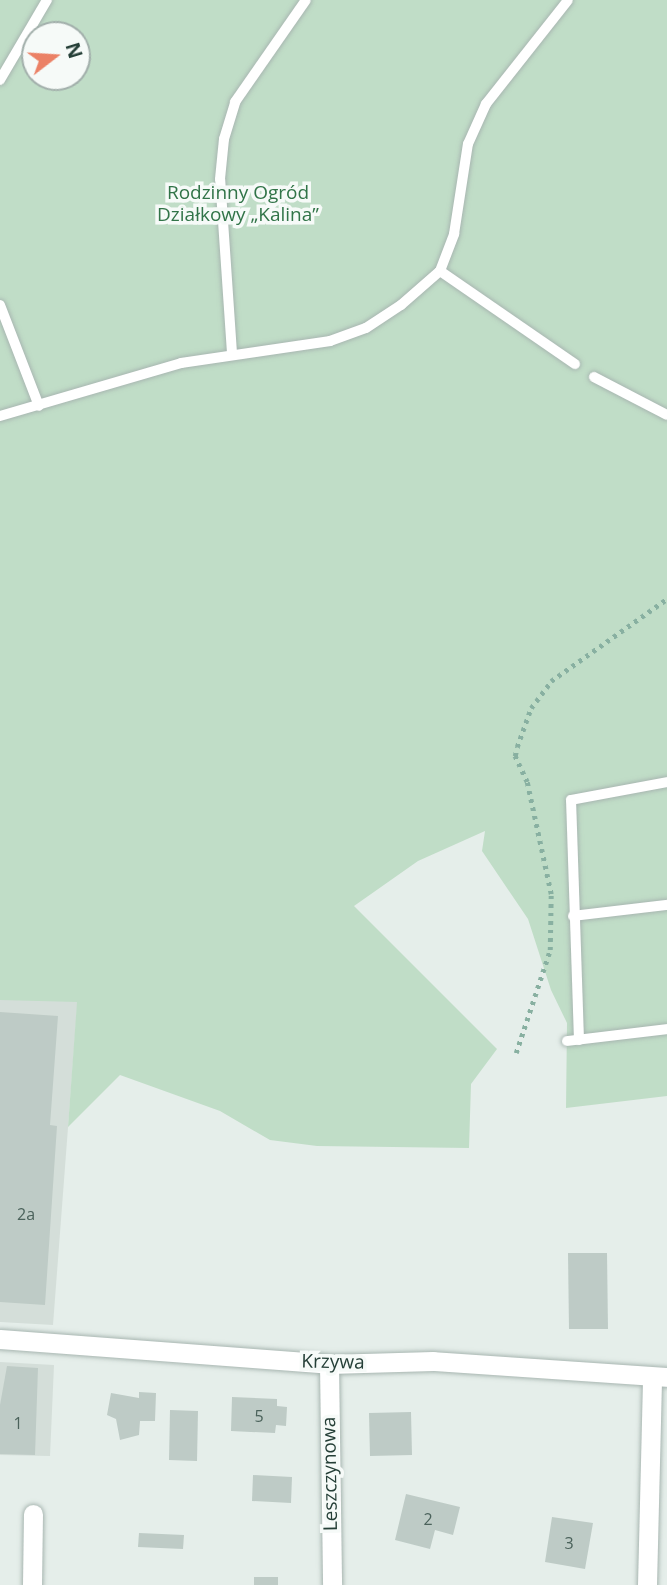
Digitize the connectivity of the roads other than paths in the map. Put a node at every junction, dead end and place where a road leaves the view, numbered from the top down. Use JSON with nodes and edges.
{"nodes":[{"id":1,"x":47,"y":0,"type":"edge"},
{"id":2,"x":306,"y":0,"type":"edge"},
{"id":3,"x":568,"y":0,"type":"edge"},
{"id":4,"x":0,"y":80,"type":"edge"},
{"id":5,"x":440,"y":271,"type":"junction"},
{"id":6,"x":0,"y":305,"type":"edge"},
{"id":7,"x":232,"y":353,"type":"junction"},
{"id":8,"x":575,"y":364,"type":"dead end"},
{"id":9,"x":594,"y":377,"type":"dead end"},
{"id":10,"x":39,"y":406,"type":"junction"},
{"id":11,"x":667,"y":415,"type":"edge"},
{"id":12,"x":0,"y":416,"type":"edge"},
{"id":13,"x":667,"y":782,"type":"edge"},
{"id":14,"x":667,"y":905,"type":"edge"},
{"id":15,"x":573,"y":916,"type":"junction"},
{"id":16,"x":667,"y":1029,"type":"edge"},
{"id":17,"x":579,"y":1040,"type":"junction"},
{"id":18,"x":567,"y":1041,"type":"dead end"},
{"id":19,"x":0,"y":1339,"type":"edge"},
{"id":20,"x":329,"y":1364,"type":"junction"},
{"id":21,"x":659,"y":1378,"type":"edge"},
{"id":22,"x":33,"y":1514,"type":"dead end"},
{"id":23,"x":32,"y":1585,"type":"edge"},
{"id":24,"x":332,"y":1585,"type":"edge"},
{"id":25,"x":647,"y":1585,"type":"edge"}],
"edges":[{"from":1,"to":4,"type":"lane"},
{"from":2,"to":7,"type":"lane"},
{"from":3,"to":5,"type":"lane"},
{"from":5,"to":7,"type":"lane"},
{"from":5,"to":8,"type":"lane"},
{"from":6,"to":10,"type":"lane"},
{"from":7,"to":10,"type":"lane"},
{"from":9,"to":11,"type":"lane"},
{"from":10,"to":12,"type":"lane"},
{"from":13,"to":15,"type":"lane"},
{"from":14,"to":15,"type":"lane"},
{"from":15,"to":17,"type":"lane"},
{"from":16,"to":17,"type":"lane"},
{"from":17,"to":18,"type":"lane"},
{"from":19,"to":20,"type":"street","name":"Krzywa"},
{"from":20,"to":21,"type":"street","name":"Krzywa"},
{"from":20,"to":24,"type":"street","name":"Leszczynowa"},
{"from":21,"to":25,"type":"street"},
{"from":22,"to":23,"type":"street"}]}
